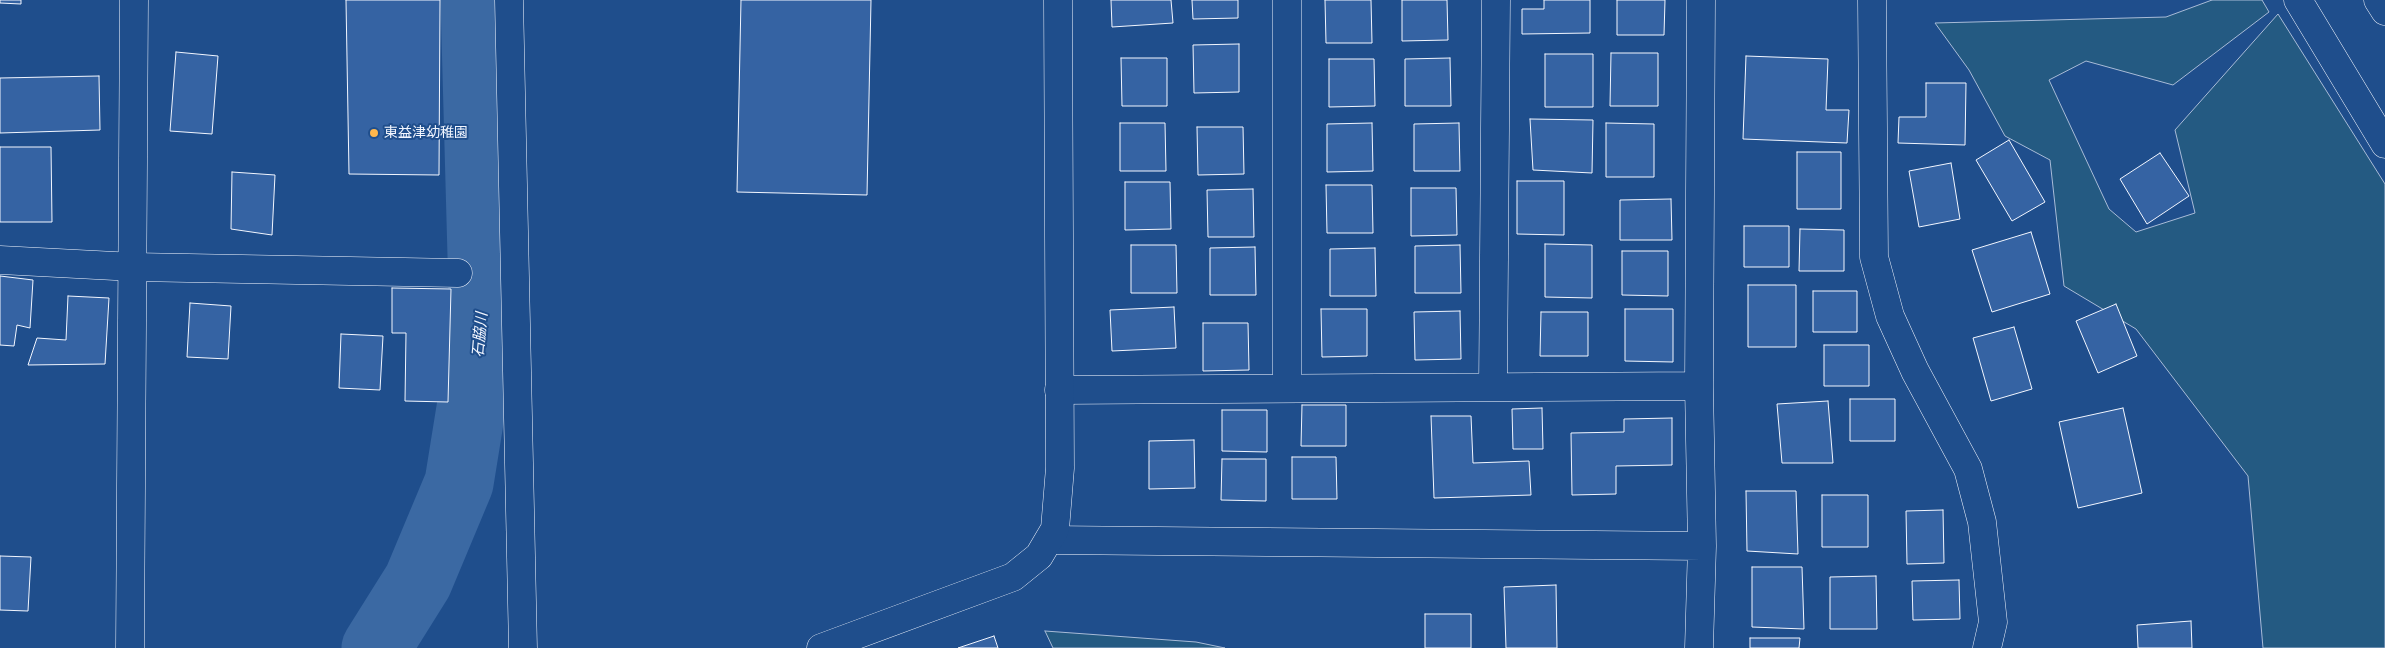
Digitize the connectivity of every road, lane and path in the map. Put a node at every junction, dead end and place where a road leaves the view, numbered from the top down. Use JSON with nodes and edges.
{"nodes":[{"id":1,"x":134,"y":0,"type":"edge"},
{"id":2,"x":509,"y":0,"type":"edge"},
{"id":3,"x":1058,"y":0,"type":"edge"},
{"id":4,"x":1287,"y":0,"type":"edge"},
{"id":5,"x":1496,"y":0,"type":"edge"},
{"id":6,"x":1700,"y":0,"type":"edge"},
{"id":7,"x":1872,"y":0,"type":"edge"},
{"id":8,"x":2298,"y":0,"type":"edge"},
{"id":9,"x":2378,"y":0,"type":"edge"},
{"id":10,"x":2385,"y":11,"type":"edge"},
{"id":11,"x":2385,"y":144,"type":"edge"},
{"id":12,"x":0,"y":260,"type":"edge"},
{"id":13,"x":134,"y":267,"type":"junction"},
{"id":14,"x":458,"y":273,"type":"dead end"},
{"id":15,"x":1700,"y":386,"type":"junction"},
{"id":16,"x":1493,"y":387,"type":"junction"},
{"id":17,"x":1286,"y":388,"type":"junction"},
{"id":18,"x":1059,"y":390,"type":"junction"},
{"id":19,"x":1048,"y":540,"type":"junction"},
{"id":20,"x":1702,"y":546,"type":"junction"},
{"id":21,"x":130,"y":648,"type":"edge"},
{"id":22,"x":523,"y":648,"type":"edge"},
{"id":23,"x":821,"y":648,"type":"edge"},
{"id":24,"x":1699,"y":648,"type":"edge"},
{"id":25,"x":1987,"y":648,"type":"edge"}],
"edges":[{"from":1,"to":13,"type":"main road"},
{"from":2,"to":22,"type":"main road"},
{"from":3,"to":18,"type":"main road"},
{"from":4,"to":17,"type":"main road"},
{"from":5,"to":16,"type":"main road"},
{"from":6,"to":15,"type":"main road"},
{"from":7,"to":25,"type":"main road"},
{"from":8,"to":11,"type":"main road"},
{"from":9,"to":10,"type":"main road"},
{"from":12,"to":13,"type":"main road"},
{"from":13,"to":14,"type":"main road"},
{"from":13,"to":21,"type":"main road"},
{"from":15,"to":16,"type":"main road"},
{"from":15,"to":20,"type":"main road"},
{"from":16,"to":17,"type":"main road"},
{"from":17,"to":18,"type":"main road"},
{"from":18,"to":19,"type":"main road"},
{"from":19,"to":20,"type":"main road"},
{"from":19,"to":23,"type":"main road"},
{"from":20,"to":24,"type":"main road"}]}
